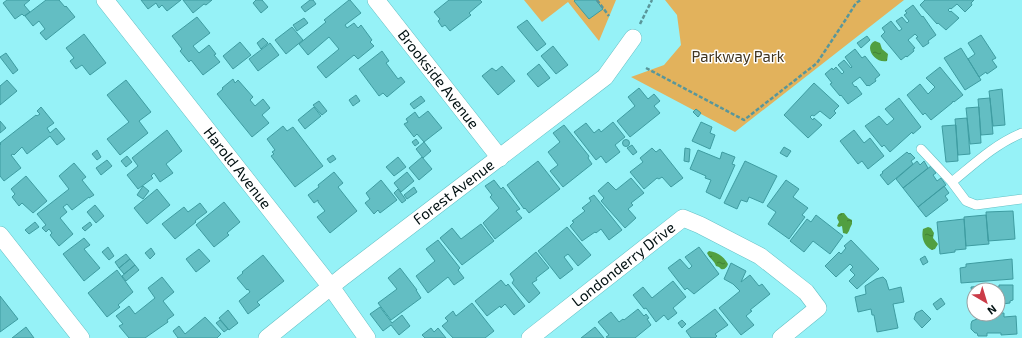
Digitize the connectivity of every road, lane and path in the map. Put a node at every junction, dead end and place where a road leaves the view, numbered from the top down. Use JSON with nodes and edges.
{"nodes":[{"id":1,"x":105,"y":0,"type":"edge"},
{"id":2,"x":376,"y":0,"type":"edge"},
{"id":3,"x":597,"y":0,"type":"edge"},
{"id":4,"x":652,"y":0,"type":"edge"},
{"id":5,"x":861,"y":0,"type":"edge"},
{"id":6,"x":609,"y":16,"type":"dead end"},
{"id":7,"x":633,"y":38,"type":"joint"},
{"id":8,"x":646,"y":68,"type":"dead end"},
{"id":9,"x":1022,"y":133,"type":"edge"},
{"id":10,"x":921,"y":149,"type":"dead end"},
{"id":11,"x":500,"y":158,"type":"junction"},
{"id":12,"x":952,"y":182,"type":"junction"},
{"id":13,"x":1022,"y":199,"type":"edge"},
{"id":14,"x":0,"y":235,"type":"edge"},
{"id":15,"x":331,"y":287,"type":"junction"},
{"id":16,"x":81,"y":338,"type":"edge"},
{"id":17,"x":267,"y":338,"type":"edge"},
{"id":18,"x":367,"y":338,"type":"edge"},
{"id":19,"x":530,"y":338,"type":"edge"},
{"id":20,"x":781,"y":338,"type":"edge"}],
"edges":[{"from":1,"to":15,"type":"street","name":"Harold Avenue"},
{"from":2,"to":11,"type":"street","name":"Brookside Avenue"},
{"from":3,"to":6,"type":"path"},
{"from":4,"to":7,"type":"path"},
{"from":5,"to":8,"type":"path"},
{"from":7,"to":11,"type":"street","name":"Forest Avenue"},
{"from":9,"to":12,"type":"lane"},
{"from":10,"to":12,"type":"lane"},
{"from":11,"to":15,"type":"street","name":"Forest Avenue"},
{"from":12,"to":13,"type":"lane"},
{"from":14,"to":16,"type":"street"},
{"from":15,"to":17,"type":"street","name":"Forest Avenue"},
{"from":15,"to":18,"type":"street","name":"Harold Avenue"},
{"from":19,"to":20,"type":"street","name":"Londonderry Drive"}]}
